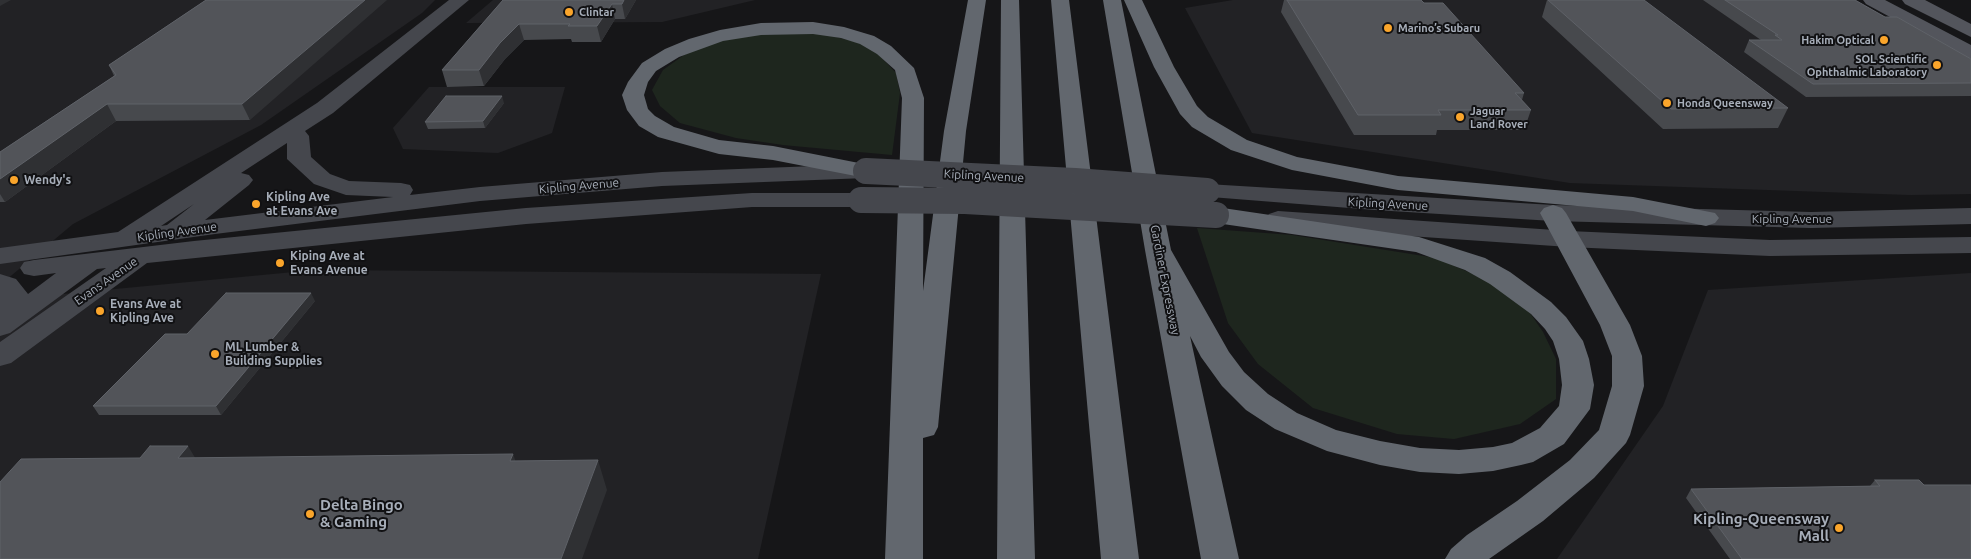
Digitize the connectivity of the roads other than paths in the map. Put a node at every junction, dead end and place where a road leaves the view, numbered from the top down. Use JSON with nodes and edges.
{"nodes":[{"id":1,"x":460,"y":0,"type":"edge"},
{"id":2,"x":977,"y":0,"type":"edge"},
{"id":3,"x":1010,"y":0,"type":"edge"},
{"id":4,"x":1060,"y":0,"type":"edge"},
{"id":5,"x":1112,"y":0,"type":"edge"},
{"id":6,"x":1133,"y":0,"type":"edge"},
{"id":7,"x":1872,"y":0,"type":"edge"},
{"id":8,"x":1911,"y":0,"type":"edge"},
{"id":9,"x":1971,"y":31,"type":"edge"},
{"id":10,"x":1971,"y":53,"type":"edge"},
{"id":11,"x":325,"y":108,"type":"junction"},
{"id":12,"x":298,"y":136,"type":"junction"},
{"id":13,"x":866,"y":171,"type":"junction"},
{"id":14,"x":480,"y":194,"type":"junction"},
{"id":15,"x":1212,"y":203,"type":"junction"},
{"id":16,"x":1971,"y":216,"type":"edge"},
{"id":17,"x":1706,"y":218,"type":"junction"},
{"id":18,"x":1561,"y":226,"type":"junction"},
{"id":19,"x":173,"y":233,"type":"junction"},
{"id":20,"x":1971,"y":245,"type":"edge"},
{"id":21,"x":132,"y":248,"type":"junction"},
{"id":22,"x":1158,"y":250,"type":"junction"},
{"id":23,"x":0,"y":256,"type":"edge"},
{"id":24,"x":88,"y":263,"type":"junction"},
{"id":25,"x":0,"y":272,"type":"edge"},
{"id":26,"x":0,"y":282,"type":"edge"},
{"id":27,"x":6,"y":322,"type":"edge"},
{"id":28,"x":0,"y":356,"type":"edge"},
{"id":29,"x":906,"y":559,"type":"edge"},
{"id":30,"x":1016,"y":559,"type":"edge"},
{"id":31,"x":1120,"y":559,"type":"edge"},
{"id":32,"x":1220,"y":559,"type":"edge"},
{"id":33,"x":1464,"y":559,"type":"edge"}],
"edges":[{"from":1,"to":11,"type":"main road","name":"Evans Avenue"},
{"from":2,"to":29,"type":"highway"},
{"from":3,"to":30,"type":"highway"},
{"from":4,"to":31,"type":"highway"},
{"from":5,"to":22,"type":"highway","name":"Gardiner Expressway"},
{"from":6,"to":17,"type":"highway"},
{"from":7,"to":10,"type":"main road"},
{"from":8,"to":9,"type":"main road"},
{"from":11,"to":12,"type":"main road","name":"Evans Avenue"},
{"from":11,"to":21,"type":"main road","name":"Evans Avenue"},
{"from":12,"to":14,"type":"main road"},
{"from":12,"to":19,"type":"main road","name":"Evans Avenue"},
{"from":13,"to":14,"type":"main road","name":"Kipling Avenue"},
{"from":13,"to":15,"type":"main road","name":"Kipling Avenue","bridge":true},
{"from":13,"to":29,"type":"highway"},
{"from":14,"to":19,"type":"main road","name":"Kipling Avenue"},
{"from":15,"to":18,"type":"main road","name":"Kipling Avenue"},
{"from":15,"to":21,"type":"main road","name":"Kipling Avenue","bridge":true},
{"from":15,"to":22,"type":"highway"},
{"from":16,"to":17,"type":"main road","name":"Kipling Avenue"},
{"from":17,"to":18,"type":"main road","name":"Kipling Avenue"},
{"from":18,"to":20,"type":"main road","name":"Kipling Avenue"},
{"from":18,"to":33,"type":"highway"},
{"from":19,"to":21,"type":"main road","name":"Evans Avenue"},
{"from":21,"to":23,"type":"main road","name":"Kipling Avenue"},
{"from":21,"to":24,"type":"main road","name":"Evans Avenue"},
{"from":21,"to":28,"type":"main road","name":"Evans Avenue"},
{"from":22,"to":32,"type":"highway","name":"Gardiner Expressway"},
{"from":24,"to":25,"type":"main road"},
{"from":24,"to":27,"type":"main road","name":"Evans Avenue"},
{"from":26,"to":27,"type":"main road"}]}
